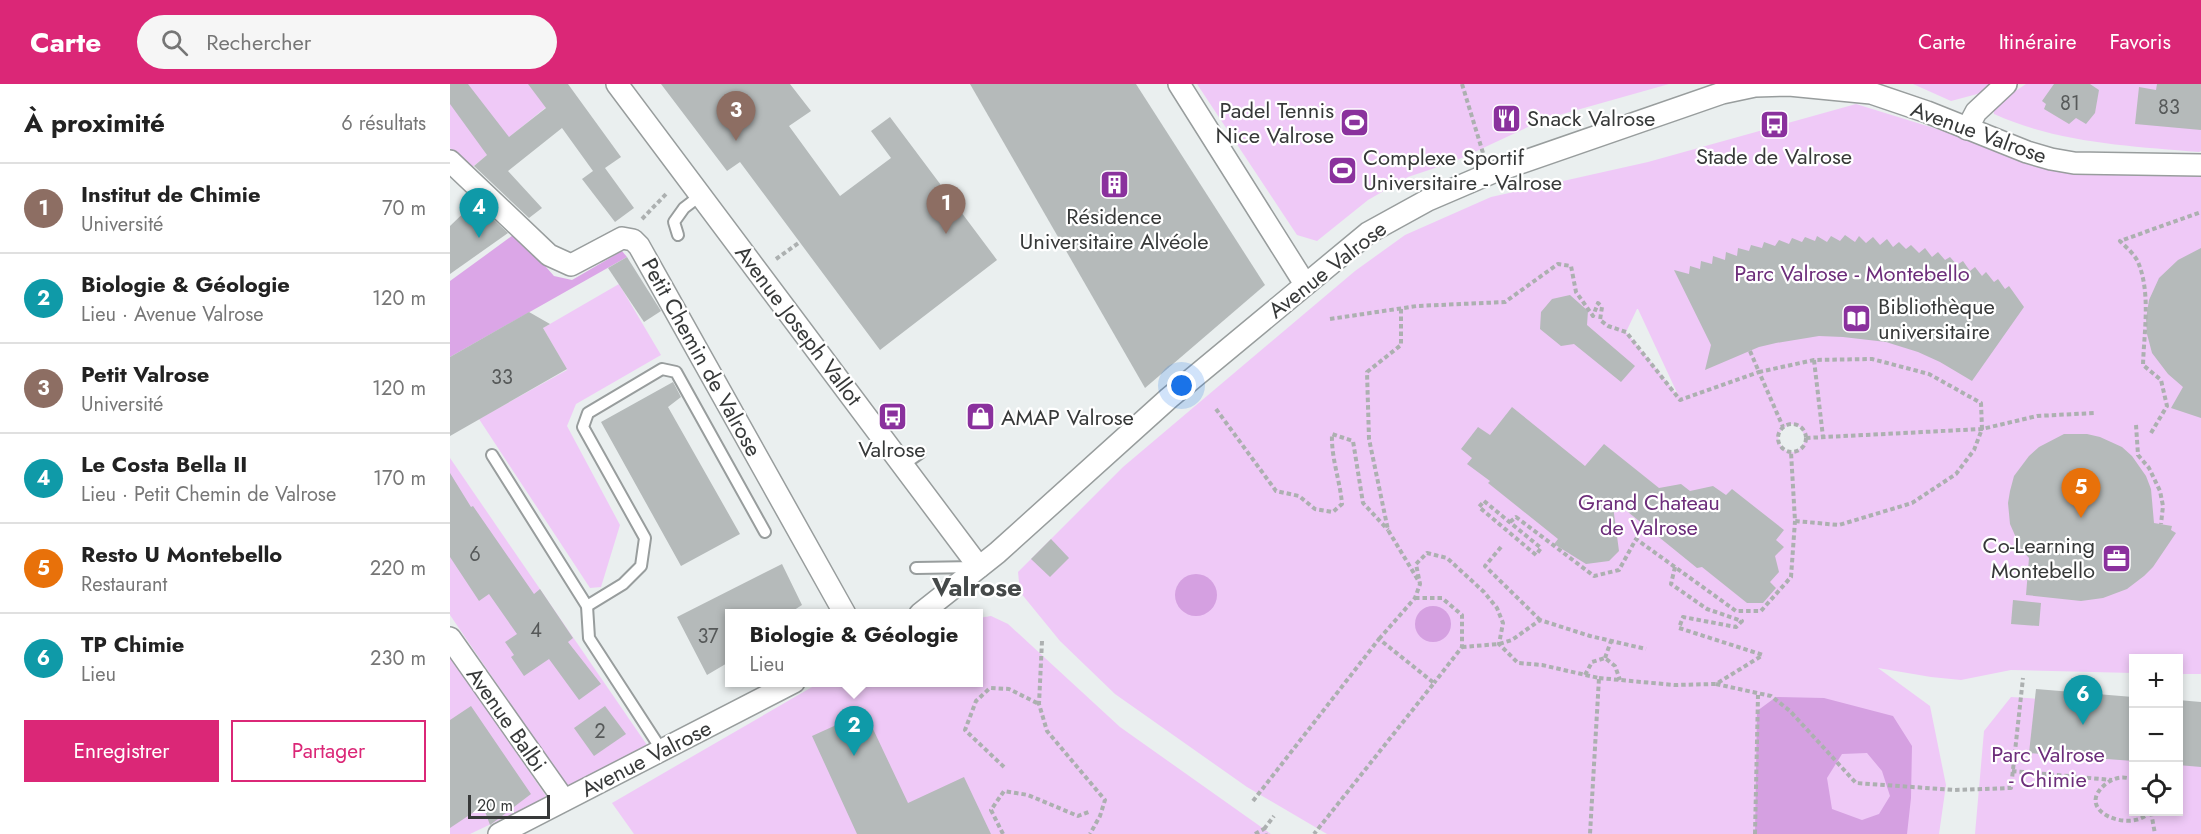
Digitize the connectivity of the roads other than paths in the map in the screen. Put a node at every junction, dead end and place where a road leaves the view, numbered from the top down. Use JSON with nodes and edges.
{"nodes":[{"id":1,"x":617,"y":84,"type":"edge"},
{"id":2,"x":1179,"y":84,"type":"edge"},
{"id":3,"x":2006,"y":84,"type":"edge"},
{"id":4,"x":1755,"y":85,"type":"edge"},
{"id":5,"x":1967,"y":129,"type":"junction"},
{"id":6,"x":450,"y":161,"type":"edge"},
{"id":7,"x":2201,"y":165,"type":"edge"},
{"id":8,"x":701,"y":195,"type":"junction"},
{"id":9,"x":678,"y":236,"type":"dead end"},
{"id":10,"x":1305,"y":284,"type":"junction"},
{"id":11,"x":492,"y":455,"type":"dead end"},
{"id":12,"x":765,"y":532,"type":"dead end"},
{"id":13,"x":979,"y":567,"type":"junction"},
{"id":14,"x":916,"y":568,"type":"dead end"},
{"id":15,"x":587,"y":606,"type":"junction"},
{"id":16,"x":842,"y":609,"type":"edge"},
{"id":17,"x":926,"y":609,"type":"edge"},
{"id":18,"x":450,"y":638,"type":"edge"},
{"id":19,"x":784,"y":687,"type":"edge"},
{"id":20,"x":661,"y":749,"type":"junction"},
{"id":21,"x":564,"y":800,"type":"junction"},
{"id":22,"x":499,"y":834,"type":"edge"}],
"edges":[{"from":1,"to":8,"type":"street","name":"Avenue Joseph Vallot"},
{"from":2,"to":10,"type":"street"},
{"from":3,"to":5,"type":"street"},
{"from":4,"to":5,"type":"street","name":"Avenue Valrose"},
{"from":4,"to":10,"type":"street","name":"Avenue Valrose"},
{"from":5,"to":7,"type":"street","name":"Avenue Valrose"},
{"from":6,"to":16,"type":"street","name":"Petit Chemin de Valrose"},
{"from":8,"to":9,"type":"lane"},
{"from":8,"to":13,"type":"street","name":"Avenue Joseph Vallot"},
{"from":10,"to":13,"type":"street","name":"Avenue Valrose"},
{"from":11,"to":15,"type":"lane"},
{"from":12,"to":15,"type":"lane"},
{"from":13,"to":14,"type":"lane"},
{"from":13,"to":17,"type":"street","name":"Avenue Valrose"},
{"from":15,"to":20,"type":"lane"},
{"from":18,"to":21,"type":"street","name":"Avenue Balbi"},
{"from":19,"to":20,"type":"street","name":"Avenue Valrose"},
{"from":20,"to":21,"type":"street","name":"Avenue Valrose"},
{"from":21,"to":22,"type":"street","name":"Avenue Valrose"}]}
